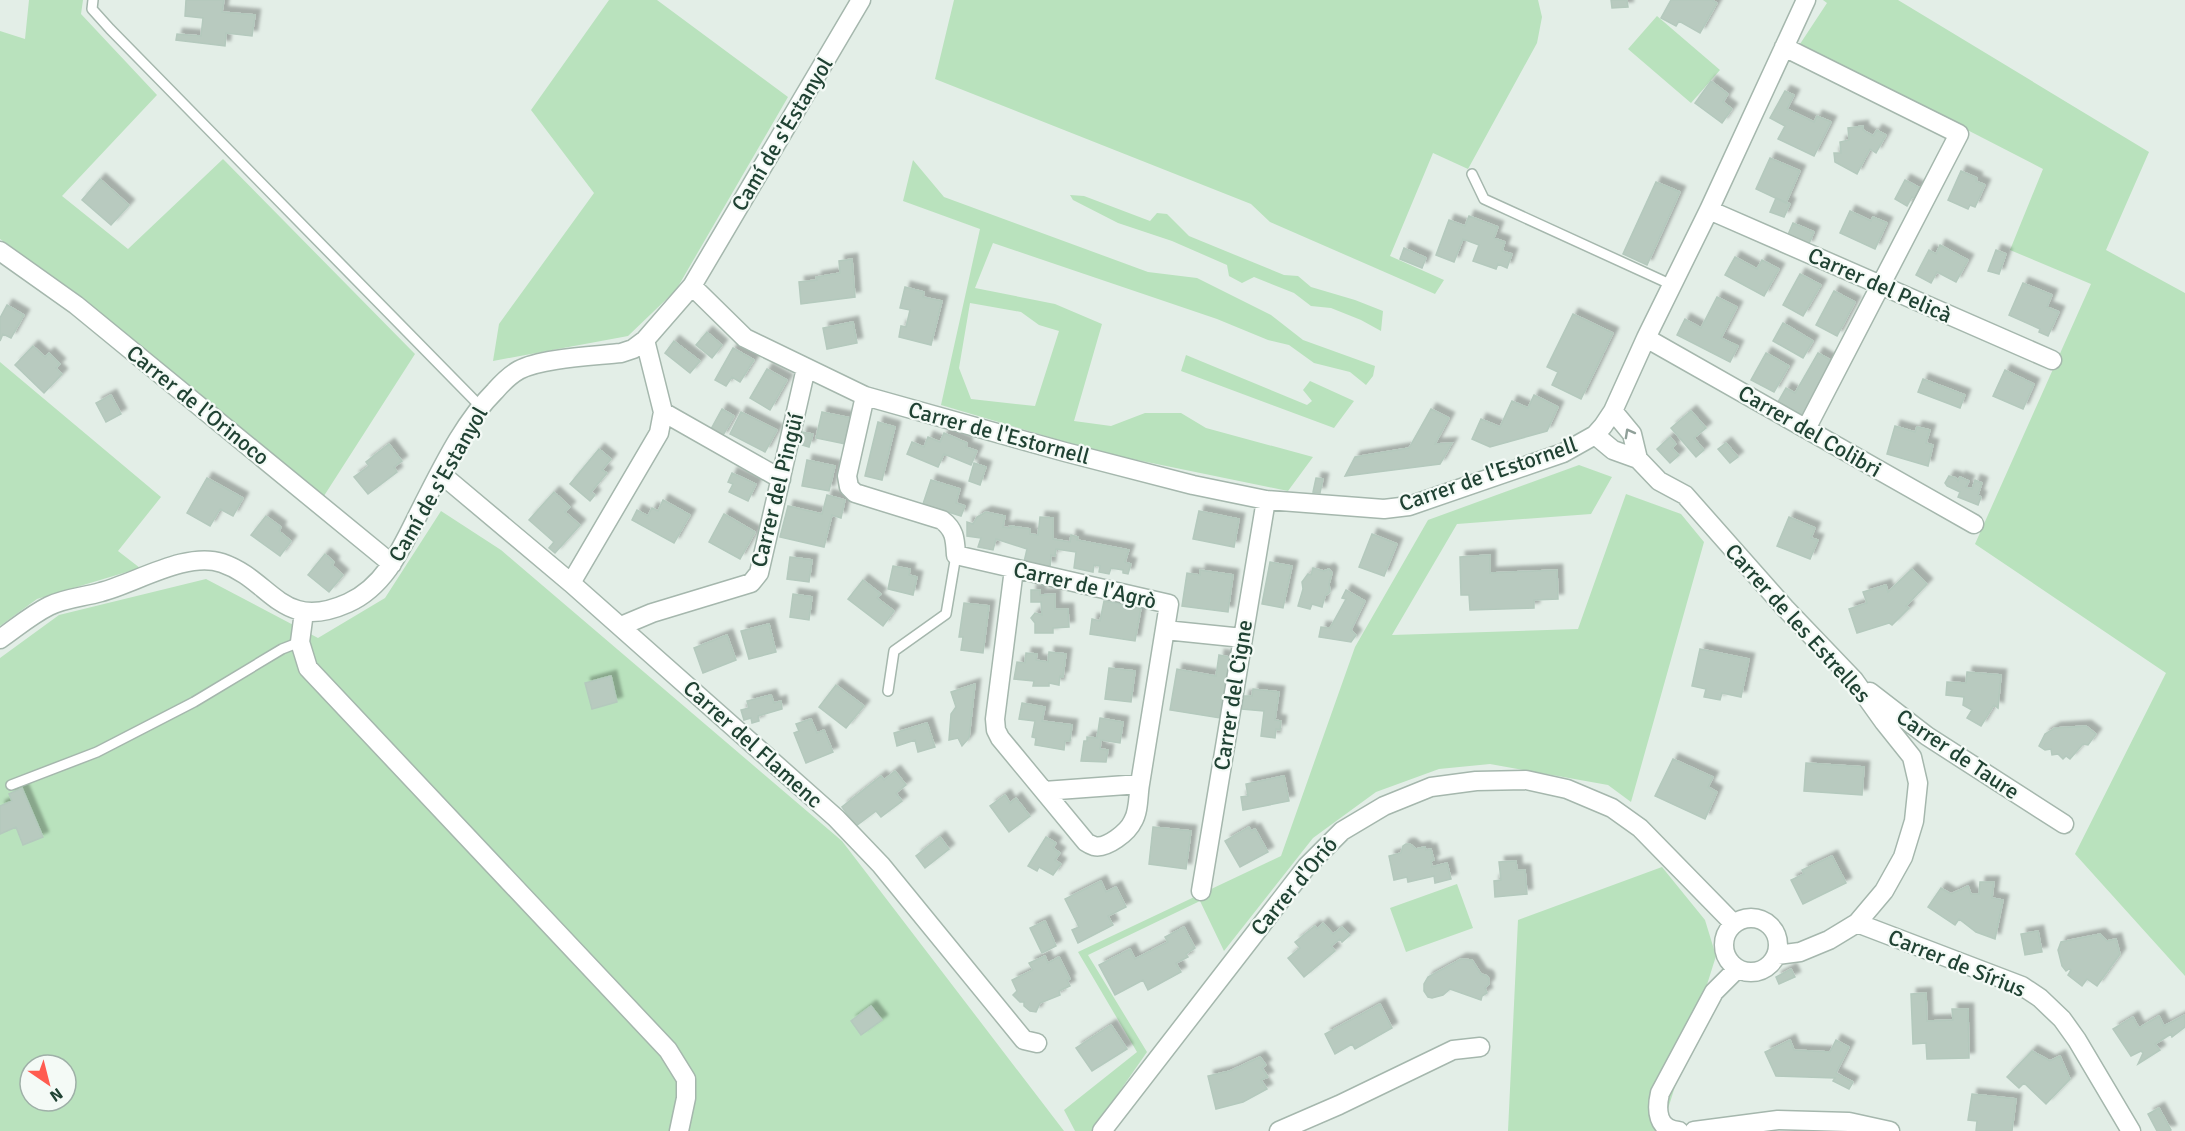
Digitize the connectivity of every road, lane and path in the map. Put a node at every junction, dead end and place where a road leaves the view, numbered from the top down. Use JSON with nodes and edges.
{"nodes":[{"id":1,"x":93,"y":0,"type":"edge"},
{"id":2,"x":861,"y":0,"type":"edge"},
{"id":3,"x":1806,"y":0,"type":"edge"},
{"id":4,"x":1784,"y":47,"type":"junction"},
{"id":5,"x":1472,"y":174,"type":"dead end"},
{"id":6,"x":1709,"y":210,"type":"junction"},
{"id":7,"x":0,"y":251,"type":"edge"},
{"id":8,"x":1672,"y":285,"type":"junction"},
{"id":9,"x":692,"y":286,"type":"junction"},
{"id":10,"x":1882,"y":286,"type":"junction"},
{"id":11,"x":1646,"y":338,"type":"junction"},
{"id":12,"x":645,"y":340,"type":"junction"},
{"id":13,"x":2052,"y":360,"type":"dead end"},
{"id":14,"x":806,"y":368,"type":"junction"},
{"id":15,"x":865,"y":396,"type":"junction"},
{"id":16,"x":480,"y":406,"type":"junction"},
{"id":17,"x":1613,"y":411,"type":"junction"},
{"id":18,"x":663,"y":412,"type":"junction"},
{"id":19,"x":1806,"y":429,"type":"junction"},
{"id":20,"x":1595,"y":435,"type":"junction"},
{"id":21,"x":1638,"y":459,"type":"junction"},
{"id":22,"x":440,"y":473,"type":"junction"},
{"id":23,"x":781,"y":479,"type":"junction"},
{"id":24,"x":1266,"y":500,"type":"junction"},
{"id":25,"x":1974,"y":524,"type":"dead end"},
{"id":26,"x":956,"y":555,"type":"junction"},
{"id":27,"x":392,"y":564,"type":"junction"},
{"id":28,"x":1014,"y":569,"type":"junction"},
{"id":29,"x":571,"y":583,"type":"junction"},
{"id":30,"x":304,"y":612,"type":"junction"},
{"id":31,"x":621,"y":626,"type":"junction"},
{"id":32,"x":1165,"y":630,"type":"junction"},
{"id":33,"x":1243,"y":638,"type":"junction"},
{"id":34,"x":0,"y":639,"type":"edge"},
{"id":35,"x":300,"y":642,"type":"junction"},
{"id":36,"x":1854,"y":680,"type":"junction"},
{"id":37,"x":888,"y":691,"type":"dead end"},
{"id":38,"x":1140,"y":784,"type":"junction"},
{"id":39,"x":11,"y":785,"type":"dead end"},
{"id":40,"x":1044,"y":791,"type":"junction"},
{"id":41,"x":2064,"y":824,"type":"dead end"},
{"id":42,"x":1200,"y":891,"type":"dead end"},
{"id":43,"x":1857,"y":923,"type":"junction"},
{"id":44,"x":1734,"y":924,"type":"junction"},
{"id":45,"x":1777,"y":955,"type":"junction"},
{"id":46,"x":1737,"y":969,"type":"junction"},
{"id":47,"x":1037,"y":1043,"type":"dead end"},
{"id":48,"x":1480,"y":1047,"type":"dead end"},
{"id":49,"x":679,"y":1131,"type":"edge"},
{"id":50,"x":1102,"y":1131,"type":"edge"},
{"id":51,"x":1279,"y":1131,"type":"edge"},
{"id":52,"x":1678,"y":1131,"type":"edge"},
{"id":53,"x":1694,"y":1131,"type":"edge"},
{"id":54,"x":1890,"y":1131,"type":"edge"},
{"id":55,"x":2131,"y":1131,"type":"edge"}],
"edges":[{"from":1,"to":16,"type":"lane"},
{"from":2,"to":9,"type":"street","name":"Camí de s'Estanyol"},
{"from":3,"to":4,"type":"street","name":"Carrer de l'Estornell"},
{"from":4,"to":6,"type":"street","name":"Carrer de l'Estornell"},
{"from":4,"to":10,"type":"street"},
{"from":5,"to":8,"type":"lane"},
{"from":6,"to":8,"type":"street","name":"Carrer de l'Estornell"},
{"from":6,"to":10,"type":"street","name":"Carrer del Pelicà"},
{"from":7,"to":27,"type":"street","name":"Carrer de l'Orinoco"},
{"from":8,"to":11,"type":"street","name":"Carrer de l'Estornell"},
{"from":9,"to":12,"type":"street","name":"Camí de s'Estanyol"},
{"from":9,"to":14,"type":"street","name":"Carrer de l'Estornell"},
{"from":10,"to":13,"type":"street","name":"Carrer del Pelicà"},
{"from":10,"to":19,"type":"street"},
{"from":11,"to":17,"type":"street","name":"Carrer de l'Estornell"},
{"from":11,"to":19,"type":"street","name":"Carrer del Colibri"},
{"from":12,"to":16,"type":"street","name":"Camí de s'Estanyol"},
{"from":12,"to":18,"type":"street"},
{"from":14,"to":15,"type":"street","name":"Carrer de l'Estornell"},
{"from":14,"to":23,"type":"street","name":"Carrer del Pingüí"},
{"from":15,"to":24,"type":"street","name":"Carrer de l'Estornell"},
{"from":15,"to":26,"type":"street"},
{"from":16,"to":22,"type":"street","name":"Camí de s'Estanyol"},
{"from":17,"to":20,"type":"street","name":"Carrer de l'Estornell"},
{"from":21,"to":17,"type":"street","name":"Carrer de les Estrelles","one_way":true},
{"from":18,"to":23,"type":"street"},
{"from":18,"to":29,"type":"street"},
{"from":19,"to":25,"type":"street","name":"Carrer del Colibri"},
{"from":20,"to":21,"type":"street","name":"Carrer de les Estrelles"},
{"from":20,"to":24,"type":"street","name":"Carrer de l'Estornell"},
{"from":21,"to":36,"type":"street","name":"Carrer de les Estrelles"},
{"from":22,"to":27,"type":"street","name":"Camí de s'Estanyol"},
{"from":22,"to":29,"type":"street","name":"Carrer del Flamenc"},
{"from":23,"to":31,"type":"street","name":"Carrer del Pingüí"},
{"from":24,"to":33,"type":"street","name":"Carrer del Cigne"},
{"from":26,"to":28,"type":"street","name":"Carrer de l'Agrò"},
{"from":26,"to":37,"type":"lane"},
{"from":27,"to":30,"type":"street","name":"Camí de s'Estanyol"},
{"from":28,"to":32,"type":"street","name":"Carrer de l'Agrò"},
{"from":28,"to":40,"type":"street"},
{"from":29,"to":31,"type":"street","name":"Carrer del Flamenc"},
{"from":30,"to":34,"type":"street","name":"Camí de s'Estanyol"},
{"from":30,"to":35,"type":"street"},
{"from":31,"to":47,"type":"street","name":"Carrer del Flamenc"},
{"from":32,"to":33,"type":"street"},
{"from":32,"to":38,"type":"street","name":"Carrer de l'Agrò"},
{"from":33,"to":42,"type":"street","name":"Carrer del Cigne"},
{"from":35,"to":39,"type":"lane"},
{"from":35,"to":49,"type":"street"},
{"from":36,"to":41,"type":"street","name":"Carrer de Taure"},
{"from":36,"to":43,"type":"street","name":"Carrer de les Estrelles"},
{"from":38,"to":40,"type":"street"},
{"from":38,"to":40,"type":"street","name":"Carrer de l'Agrò"},
{"from":43,"to":45,"type":"street","name":"Carrer de les Estrelles"},
{"from":43,"to":55,"type":"street","name":"Carrer de Sírius"},
{"from":44,"to":45,"type":"street"},
{"from":44,"to":46,"type":"street"},
{"from":44,"to":50,"type":"street","name":"Carrer d'Orió"},
{"from":45,"to":46,"type":"street"},
{"from":46,"to":52,"type":"street"},
{"from":48,"to":51,"type":"street"},
{"from":53,"to":54,"type":"street"}]}
